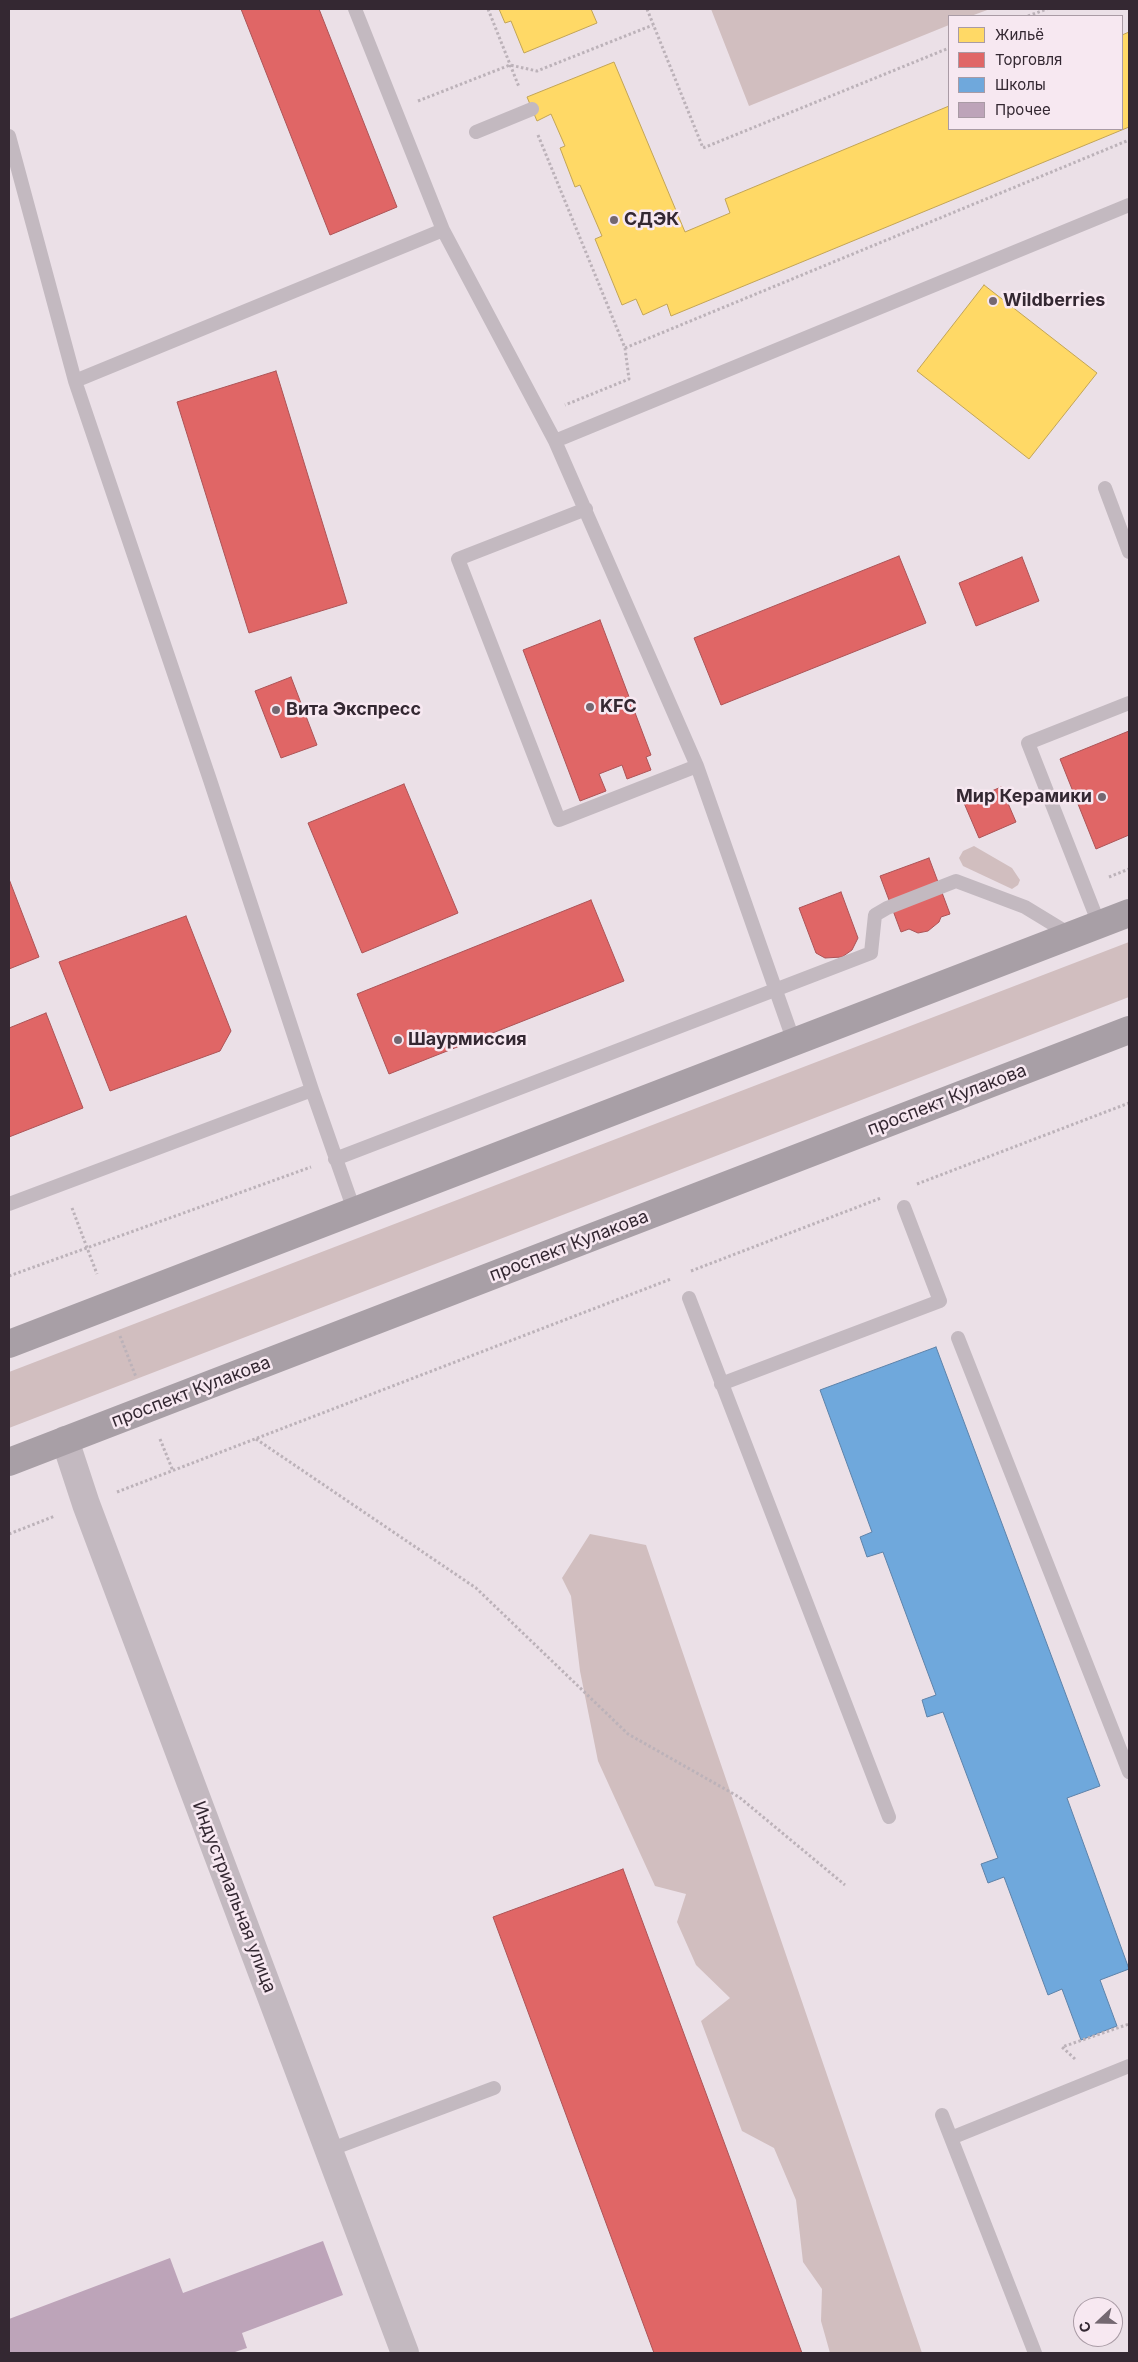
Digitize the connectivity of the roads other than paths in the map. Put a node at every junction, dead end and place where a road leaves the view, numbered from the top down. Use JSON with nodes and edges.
{"nodes":[{"id":1,"x":355,"y":9,"type":"edge"},
{"id":2,"x":530,"y":110,"type":"road end"},
{"id":3,"x":476,"y":132,"type":"dead end"},
{"id":4,"x":9,"y":136,"type":"edge"},
{"id":5,"x":1129,"y":205,"type":"edge"},
{"id":6,"x":444,"y":230,"type":"junction"},
{"id":7,"x":75,"y":381,"type":"junction"},
{"id":8,"x":555,"y":440,"type":"junction"},
{"id":9,"x":1105,"y":488,"type":"dead end"},
{"id":10,"x":586,"y":509,"type":"junction"},
{"id":11,"x":1129,"y":552,"type":"edge"},
{"id":12,"x":1129,"y":703,"type":"edge"},
{"id":13,"x":697,"y":766,"type":"junction"},
{"id":14,"x":1129,"y":913,"type":"edge"},
{"id":15,"x":1099,"y":924,"type":"junction"},
{"id":16,"x":1071,"y":935,"type":"junction"},
{"id":17,"x":774,"y":988,"type":"junction"},
{"id":18,"x":1129,"y":1030,"type":"edge"},
{"id":19,"x":794,"y":1042,"type":"junction"},
{"id":20,"x":312,"y":1090,"type":"junction"},
{"id":21,"x":335,"y":1159,"type":"junction"},
{"id":22,"x":9,"y":1204,"type":"edge"},
{"id":23,"x":904,"y":1207,"type":"dead end"},
{"id":24,"x":354,"y":1210,"type":"junction"},
{"id":25,"x":689,"y":1298,"type":"dead end"},
{"id":26,"x":958,"y":1338,"type":"dead end"},
{"id":27,"x":9,"y":1344,"type":"edge"},
{"id":28,"x":721,"y":1384,"type":"junction"},
{"id":29,"x":65,"y":1440,"type":"junction"},
{"id":30,"x":9,"y":1462,"type":"edge"},
{"id":31,"x":1129,"y":1772,"type":"edge"},
{"id":32,"x":889,"y":1817,"type":"dead end"},
{"id":33,"x":1129,"y":2066,"type":"edge"},
{"id":34,"x":494,"y":2088,"type":"dead end"},
{"id":35,"x":942,"y":2115,"type":"dead end"},
{"id":36,"x":951,"y":2138,"type":"junction"},
{"id":37,"x":329,"y":2150,"type":"junction"},
{"id":38,"x":405,"y":2353,"type":"edge"},
{"id":39,"x":1035,"y":2353,"type":"edge"}],
"edges":[{"from":1,"to":6,"type":"lane"},
{"from":2,"to":3,"type":"lane"},
{"from":4,"to":7,"type":"lane"},
{"from":5,"to":8,"type":"lane"},
{"from":6,"to":7,"type":"lane"},
{"from":6,"to":8,"type":"lane"},
{"from":7,"to":20,"type":"lane"},
{"from":8,"to":10,"type":"lane"},
{"from":9,"to":11,"type":"lane"},
{"from":10,"to":13,"type":"lane"},
{"from":10,"to":13,"type":"lane"},
{"from":12,"to":15,"type":"lane"},
{"from":13,"to":17,"type":"lane"},
{"from":14,"to":15,"type":"main road"},
{"from":15,"to":16,"type":"main road"},
{"from":16,"to":17,"type":"lane"},
{"from":16,"to":19,"type":"main road"},
{"from":17,"to":19,"type":"lane"},
{"from":17,"to":21,"type":"lane"},
{"from":18,"to":29,"type":"main road","name":"проспект Кулакова"},
{"from":19,"to":24,"type":"main road"},
{"from":20,"to":21,"type":"lane"},
{"from":20,"to":22,"type":"lane"},
{"from":21,"to":24,"type":"lane"},
{"from":23,"to":28,"type":"lane"},
{"from":24,"to":27,"type":"main road"},
{"from":25,"to":28,"type":"lane"},
{"from":26,"to":31,"type":"lane"},
{"from":28,"to":32,"type":"lane"},
{"from":29,"to":30,"type":"main road","name":"проспект Кулакова"},
{"from":29,"to":37,"type":"street","name":"Индустриальная улица"},
{"from":33,"to":36,"type":"lane"},
{"from":34,"to":37,"type":"lane"},
{"from":35,"to":36,"type":"lane"},
{"from":36,"to":39,"type":"lane"},
{"from":37,"to":38,"type":"street","name":"Индустриальная улица"}]}
